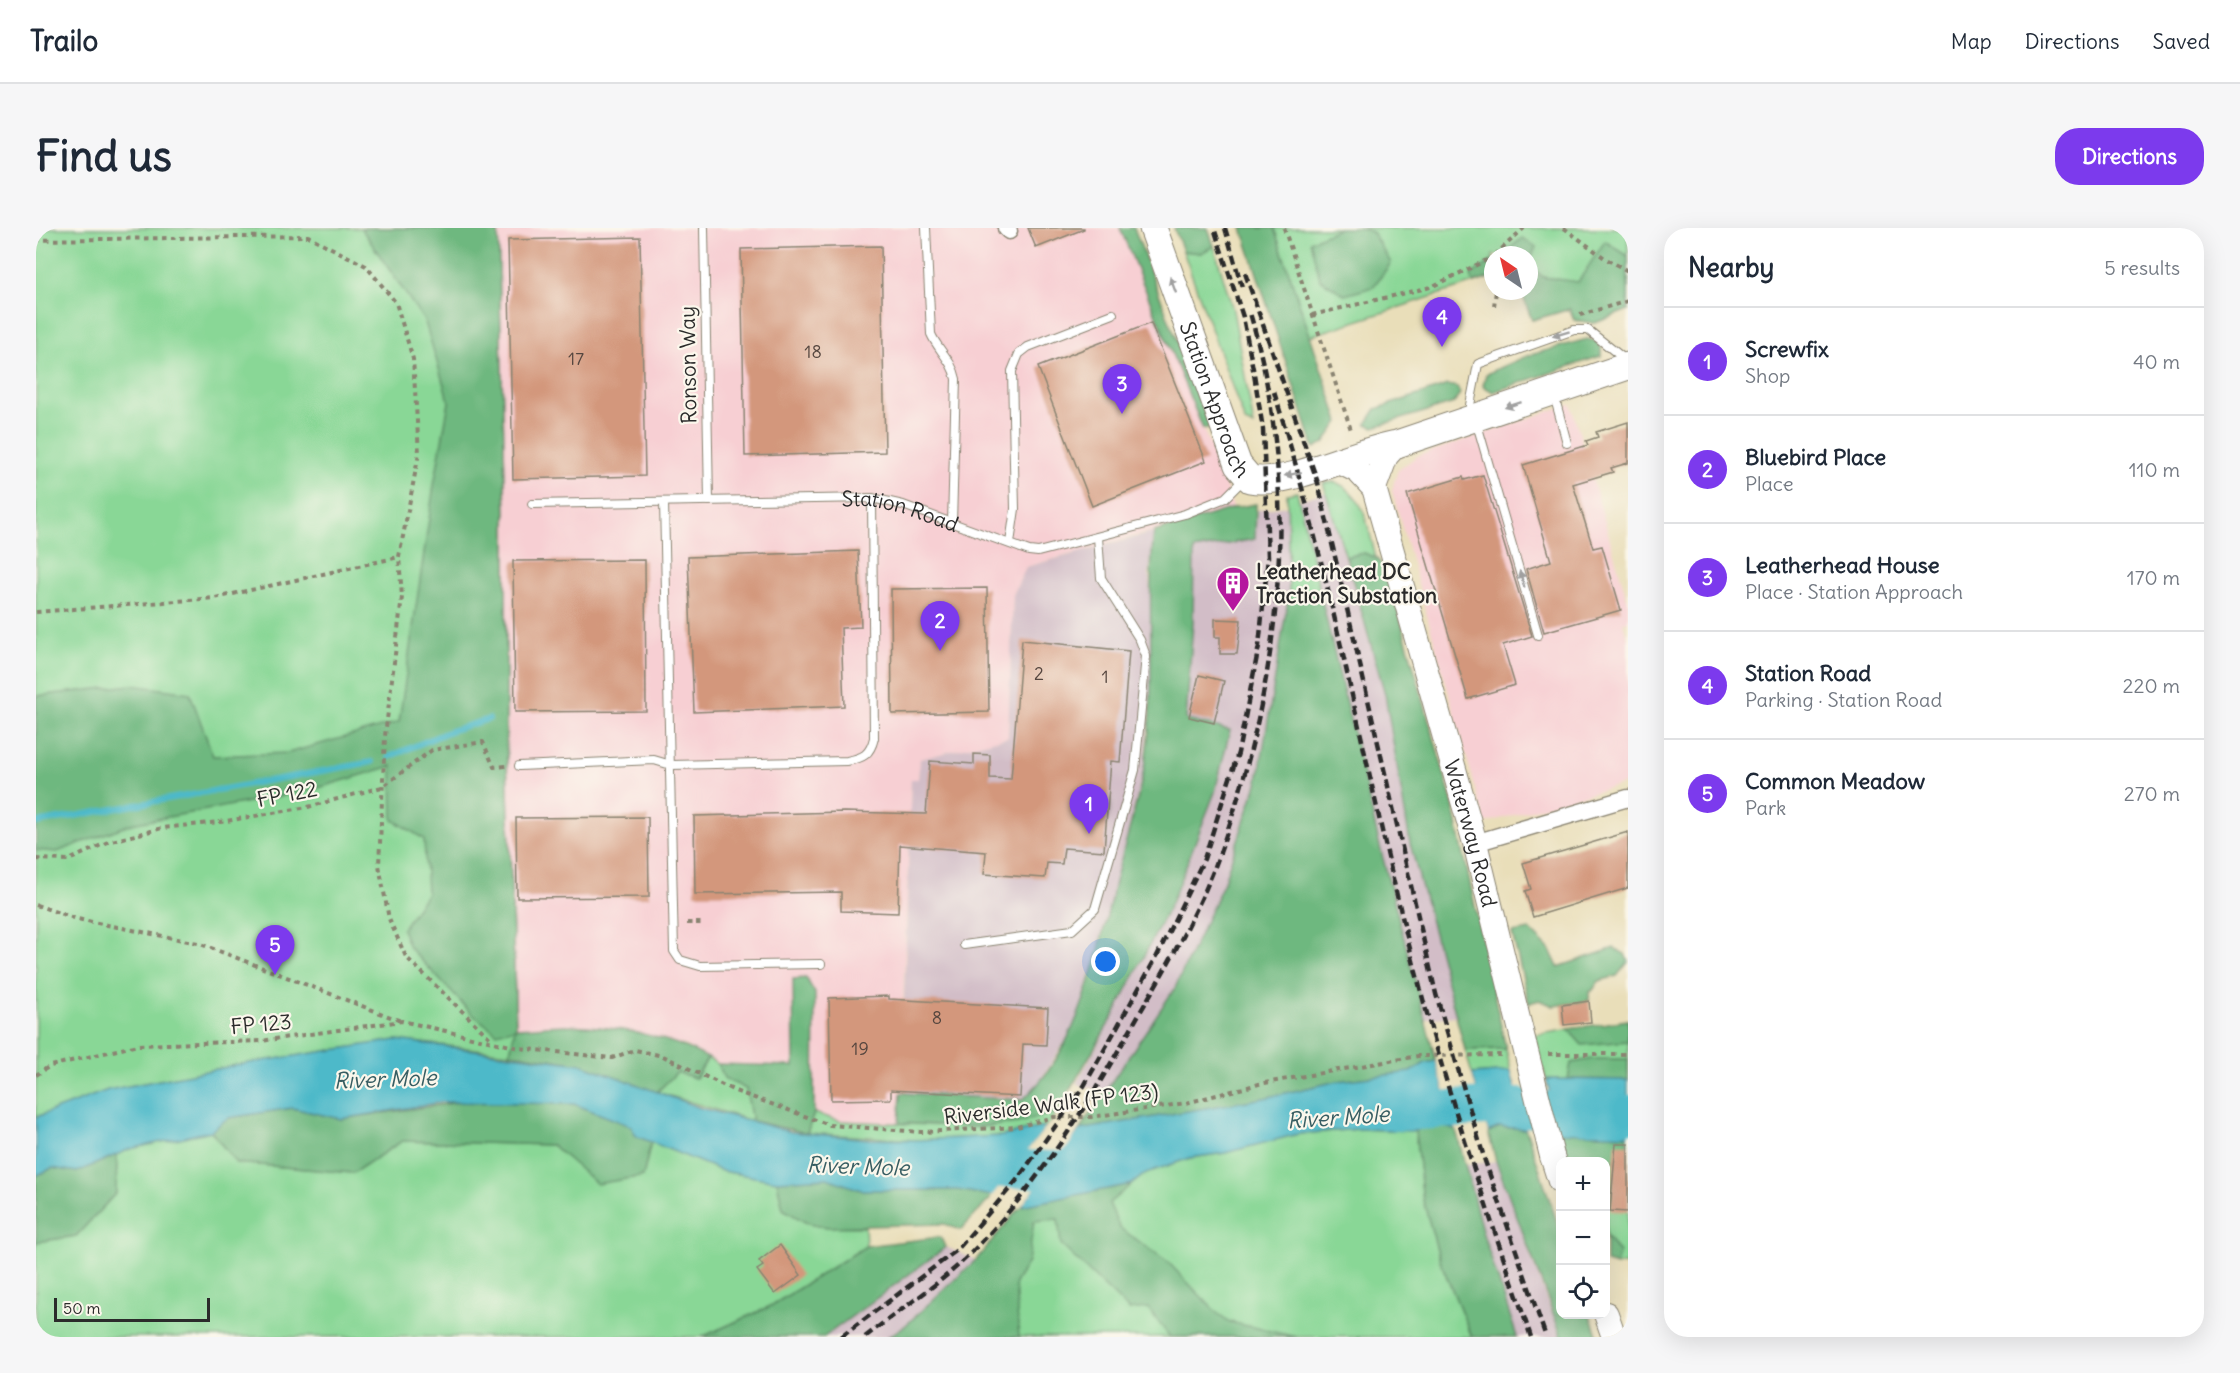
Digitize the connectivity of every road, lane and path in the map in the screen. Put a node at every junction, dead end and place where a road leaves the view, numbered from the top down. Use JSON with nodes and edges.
{"nodes":[{"id":1,"x":704,"y":228,"type":"edge"},
{"id":2,"x":926,"y":228,"type":"edge"},
{"id":3,"x":1152,"y":228,"type":"edge"},
{"id":4,"x":1284,"y":228,"type":"edge"},
{"id":5,"x":1524,"y":228,"type":"edge"},
{"id":6,"x":1564,"y":228,"type":"edge"},
{"id":7,"x":36,"y":240,"type":"edge"},
{"id":8,"x":1505,"y":246,"type":"edge"},
{"id":9,"x":1484,"y":261,"type":"edge"},
{"id":10,"x":1628,"y":271,"type":"edge"},
{"id":11,"x":1495,"y":300,"type":"edge"},
{"id":12,"x":1494,"y":306,"type":"dead end"},
{"id":13,"x":1113,"y":314,"type":"dead end"},
{"id":14,"x":1312,"y":315,"type":"junction"},
{"id":15,"x":1628,"y":364,"type":"edge"},
{"id":16,"x":1553,"y":392,"type":"junction"},
{"id":17,"x":1470,"y":419,"type":"junction"},
{"id":18,"x":1354,"y":440,"type":"dead end"},
{"id":19,"x":1567,"y":443,"type":"dead end"},
{"id":20,"x":1397,"y":444,"type":"junction"},
{"id":21,"x":1340,"y":462,"type":"junction"},
{"id":22,"x":1246,"y":477,"type":"junction"},
{"id":23,"x":1374,"y":488,"type":"junction"},
{"id":24,"x":873,"y":498,"type":"junction"},
{"id":25,"x":709,"y":501,"type":"junction"},
{"id":26,"x":664,"y":502,"type":"junction"},
{"id":27,"x":532,"y":504,"type":"dead end"},
{"id":28,"x":952,"y":523,"type":"junction"},
{"id":29,"x":1098,"y":537,"type":"junction"},
{"id":30,"x":1010,"y":543,"type":"junction"},
{"id":31,"x":399,"y":557,"type":"junction"},
{"id":32,"x":36,"y":612,"type":"edge"},
{"id":33,"x":1538,"y":635,"type":"dead end"},
{"id":34,"x":671,"y":765,"type":"junction"},
{"id":35,"x":519,"y":766,"type":"joint"},
{"id":36,"x":382,"y":787,"type":"junction"},
{"id":37,"x":1628,"y":798,"type":"edge"},
{"id":38,"x":1475,"y":843,"type":"junction"},
{"id":39,"x":36,"y":860,"type":"edge"},
{"id":40,"x":36,"y":905,"type":"edge"},
{"id":41,"x":964,"y":945,"type":"dead end"},
{"id":42,"x":821,"y":964,"type":"dead end"},
{"id":43,"x":402,"y":1021,"type":"junction"},
{"id":44,"x":491,"y":1040,"type":"junction"},
{"id":45,"x":1512,"y":1054,"type":"dead end"},
{"id":46,"x":1547,"y":1054,"type":"dead end"},
{"id":47,"x":1628,"y":1054,"type":"edge"},
{"id":48,"x":36,"y":1076,"type":"edge"},
{"id":49,"x":1556,"y":1168,"type":"edge"},
{"id":50,"x":1607,"y":1319,"type":"edge"},
{"id":51,"x":1614,"y":1337,"type":"edge"}],
"edges":[{"from":1,"to":25,"type":"lane","name":"Ronson Way"},
{"from":2,"to":28,"type":"lane"},
{"from":22,"to":3,"type":"main road","name":"Station Approach","one_way":true},
{"from":4,"to":14,"type":"path"},
{"from":5,"to":8,"type":"path"},
{"from":6,"to":10,"type":"path"},
{"from":7,"to":31,"type":"path"},
{"from":9,"to":14,"type":"path"},
{"from":11,"to":12,"type":"path"},
{"from":13,"to":30,"type":"lane"},
{"from":14,"to":18,"type":"path"},
{"from":15,"to":16,"type":"main road"},
{"from":15,"to":17,"type":"lane","one_way":true},
{"from":16,"to":17,"type":"main road","one_way":true},
{"from":16,"to":19,"type":"lane"},
{"from":17,"to":20,"type":"main road"},
{"from":33,"to":17,"type":"lane","one_way":true},
{"from":20,"to":21,"type":"main road"},
{"from":20,"to":23,"type":"main road"},
{"from":21,"to":22,"type":"main road","name":"Station Approach","one_way":true},
{"from":21,"to":23,"type":"main road"},
{"from":22,"to":29,"type":"lane","name":"Station Road"},
{"from":23,"to":38,"type":"main road","name":"Waterway Road"},
{"from":24,"to":25,"type":"lane","name":"Station Road"},
{"from":24,"to":28,"type":"lane","name":"Station Road"},
{"from":24,"to":34,"type":"lane"},
{"from":25,"to":26,"type":"lane","name":"Station Road"},
{"from":26,"to":27,"type":"lane","name":"Station Road"},
{"from":26,"to":34,"type":"lane"},
{"from":28,"to":30,"type":"lane","name":"Station Road"},
{"from":29,"to":30,"type":"lane","name":"Station Road"},
{"from":29,"to":41,"type":"lane"},
{"from":31,"to":32,"type":"path"},
{"from":31,"to":36,"type":"path"},
{"from":34,"to":35,"type":"lane"},
{"from":34,"to":42,"type":"lane"},
{"from":35,"to":36,"type":"path","name":"FP 122"},
{"from":36,"to":39,"type":"path","name":"FP 122"},
{"from":36,"to":44,"type":"path"},
{"from":37,"to":38,"type":"street"},
{"from":38,"to":49,"type":"main road","name":"Waterway Road","bridge":true},
{"from":40,"to":43,"type":"path"},
{"from":43,"to":44,"type":"path","name":"FP 123"},
{"from":43,"to":48,"type":"path","name":"FP 123"},
{"from":44,"to":45,"type":"path","name":"Riverside Walk (FP 123)"},
{"from":46,"to":47,"type":"path"},
{"from":50,"to":51,"type":"main road"}]}
